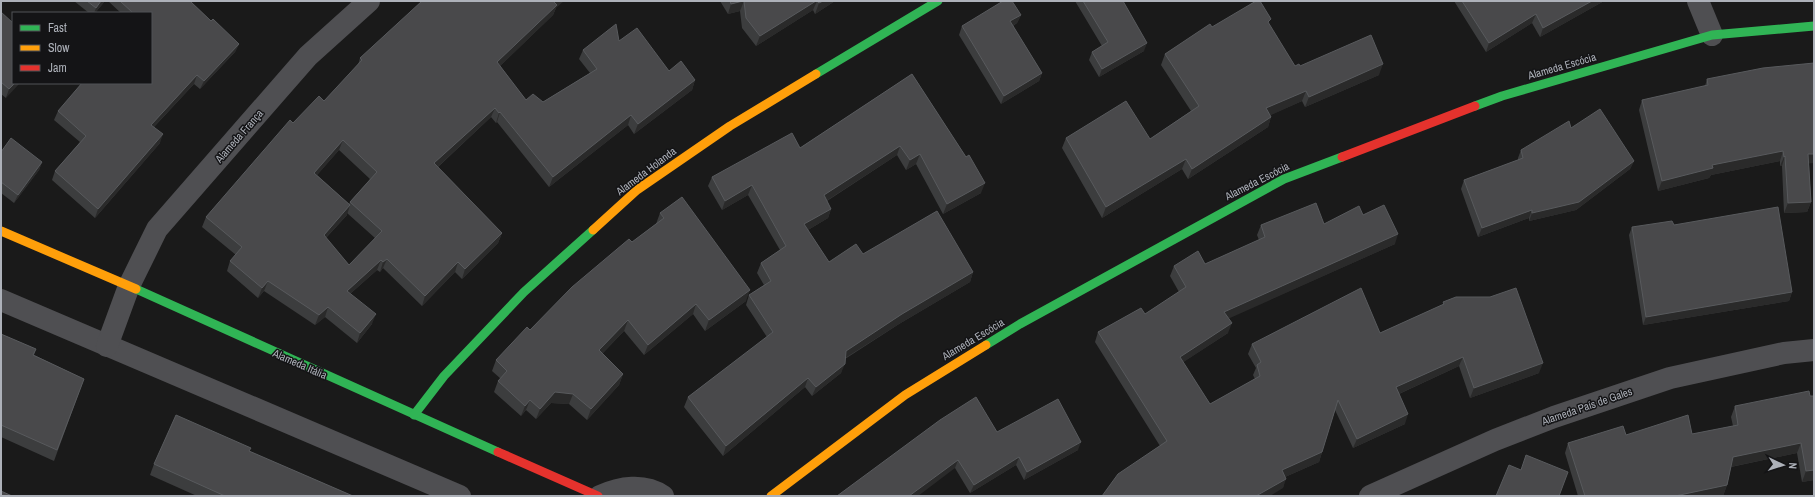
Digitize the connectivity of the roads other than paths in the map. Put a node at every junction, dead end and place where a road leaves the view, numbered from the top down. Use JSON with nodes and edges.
{"nodes":[{"id":1,"x":369,"y":1,"type":"edge"},
{"id":2,"x":938,"y":1,"type":"edge"},
{"id":3,"x":1698,"y":1,"type":"edge"},
{"id":4,"x":1814,"y":26,"type":"edge"},
{"id":5,"x":1712,"y":35,"type":"junction"},
{"id":6,"x":1,"y":231,"type":"edge"},
{"id":7,"x":129,"y":286,"type":"junction"},
{"id":8,"x":1,"y":300,"type":"edge"},
{"id":9,"x":107,"y":346,"type":"junction"},
{"id":10,"x":1814,"y":350,"type":"edge"},
{"id":11,"x":414,"y":415,"type":"junction"},
{"id":12,"x":460,"y":496,"type":"edge"},
{"id":13,"x":599,"y":496,"type":"edge"},
{"id":14,"x":663,"y":496,"type":"edge"},
{"id":15,"x":771,"y":496,"type":"edge"},
{"id":16,"x":1370,"y":496,"type":"edge"}],
"edges":[{"from":1,"to":7,"type":"street","name":"Alameda França"},
{"from":2,"to":11,"type":"street","name":"Alameda Holanda"},
{"from":3,"to":5,"type":"street"},
{"from":4,"to":5,"type":"street","name":"Alameda Escócia"},
{"from":5,"to":15,"type":"street","name":"Alameda Escócia"},
{"from":6,"to":7,"type":"street","name":"Alameda Itália"},
{"from":7,"to":9,"type":"street","name":"Alameda França"},
{"from":7,"to":11,"type":"street","name":"Alameda Itália"},
{"from":8,"to":9,"type":"street"},
{"from":9,"to":12,"type":"street"},
{"from":10,"to":16,"type":"street","name":"Alameda País de Gales"},
{"from":11,"to":13,"type":"street","name":"Alameda Itália"},
{"from":13,"to":14,"type":"street"}]}
